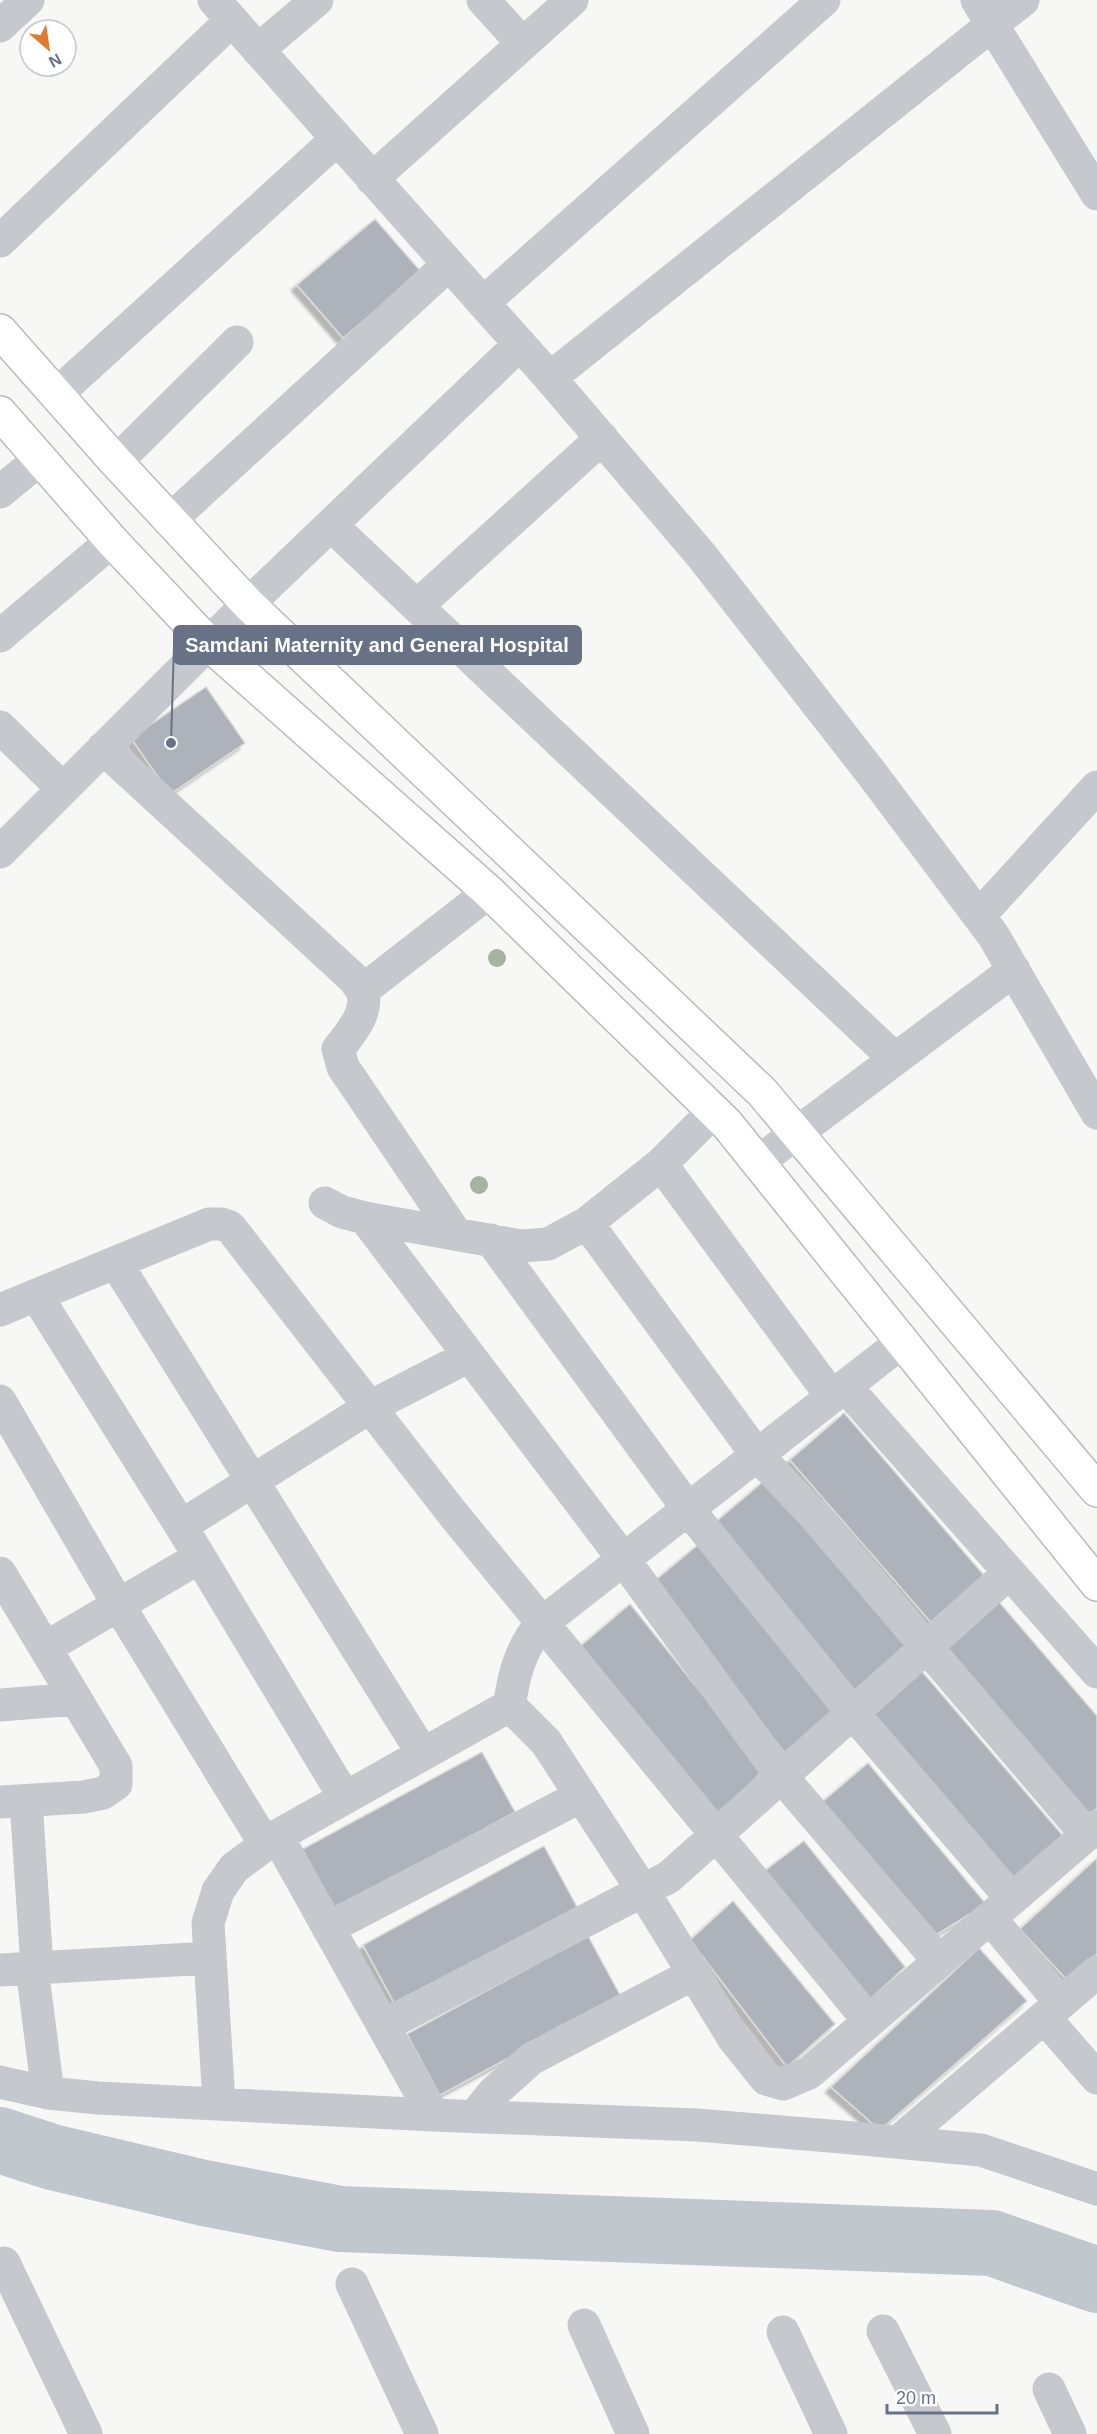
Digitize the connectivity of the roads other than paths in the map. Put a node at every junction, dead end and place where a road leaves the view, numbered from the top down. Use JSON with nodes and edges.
{"nodes":[{"id":1,"x":28,"y":0,"type":"edge"},
{"id":2,"x":317,"y":0,"type":"edge"},
{"id":3,"x":483,"y":0,"type":"edge"},
{"id":4,"x":572,"y":0,"type":"edge"},
{"id":5,"x":824,"y":0,"type":"edge"},
{"id":6,"x":1023,"y":0,"type":"edge"},
{"id":7,"x":223,"y":10,"type":"edge"},
{"id":8,"x":984,"y":12,"type":"edge"},
{"id":9,"x":0,"y":26,"type":"edge"},
{"id":10,"x":523,"y":44,"type":"junction"},
{"id":11,"x":258,"y":50,"type":"junction"},
{"id":12,"x":337,"y":139,"type":"junction"},
{"id":13,"x":372,"y":179,"type":"junction"},
{"id":14,"x":1097,"y":194,"type":"edge"},
{"id":15,"x":0,"y":241,"type":"edge"},
{"id":16,"x":449,"y":264,"type":"junction"},
{"id":17,"x":483,"y":303,"type":"junction"},
{"id":18,"x":0,"y":331,"type":"edge"},
{"id":19,"x":237,"y":342,"type":"dead end"},
{"id":20,"x":520,"y":344,"type":"junction"},
{"id":21,"x":550,"y":378,"type":"junction"},
{"id":22,"x":57,"y":394,"type":"junction"},
{"id":23,"x":0,"y":413,"type":"edge"},
{"id":24,"x":602,"y":438,"type":"junction"},
{"id":25,"x":40,"y":459,"type":"junction"},
{"id":26,"x":116,"y":462,"type":"junction"},
{"id":27,"x":0,"y":492,"type":"edge"},
{"id":28,"x":169,"y":520,"type":"junction"},
{"id":29,"x":331,"y":525,"type":"junction"},
{"id":30,"x":112,"y":541,"type":"junction"},
{"id":31,"x":248,"y":604,"type":"junction"},
{"id":32,"x":417,"y":606,"type":"junction"},
{"id":33,"x":0,"y":636,"type":"edge"},
{"id":34,"x":210,"y":644,"type":"junction"},
{"id":35,"x":0,"y":727,"type":"edge"},
{"id":36,"x":103,"y":748,"type":"junction"},
{"id":37,"x":1097,"y":787,"type":"edge"},
{"id":38,"x":62,"y":788,"type":"junction"},
{"id":39,"x":0,"y":852,"type":"edge"},
{"id":40,"x":489,"y":892,"type":"junction"},
{"id":41,"x":978,"y":916,"type":"junction"},
{"id":42,"x":1014,"y":970,"type":"junction"},
{"id":43,"x":362,"y":991,"type":"junction"},
{"id":44,"x":895,"y":1059,"type":"junction"},
{"id":45,"x":714,"y":1111,"type":"junction"},
{"id":46,"x":1097,"y":1113,"type":"edge"},
{"id":47,"x":797,"y":1133,"type":"junction"},
{"id":48,"x":758,"y":1162,"type":"junction"},
{"id":49,"x":661,"y":1164,"type":"junction"},
{"id":50,"x":324,"y":1203,"type":"dead end"},
{"id":51,"x":365,"y":1218,"type":"junction"},
{"id":52,"x":587,"y":1223,"type":"junction"},
{"id":53,"x":456,"y":1234,"type":"junction"},
{"id":54,"x":491,"y":1240,"type":"junction"},
{"id":55,"x":116,"y":1263,"type":"junction"},
{"id":56,"x":36,"y":1295,"type":"junction"},
{"id":57,"x":0,"y":1310,"type":"edge"},
{"id":58,"x":902,"y":1342,"type":"junction"},
{"id":59,"x":469,"y":1356,"type":"junction"},
{"id":60,"x":839,"y":1391,"type":"junction"},
{"id":61,"x":0,"y":1401,"type":"edge"},
{"id":62,"x":370,"y":1407,"type":"junction"},
{"id":63,"x":758,"y":1455,"type":"junction"},
{"id":64,"x":252,"y":1481,"type":"junction"},
{"id":65,"x":1097,"y":1490,"type":"edge"},
{"id":66,"x":688,"y":1509,"type":"junction"},
{"id":67,"x":181,"y":1526,"type":"junction"},
{"id":68,"x":200,"y":1557,"type":"junction"},
{"id":69,"x":624,"y":1560,"type":"junction"},
{"id":70,"x":0,"y":1573,"type":"edge"},
{"id":71,"x":1009,"y":1573,"type":"junction"},
{"id":72,"x":1097,"y":1584,"type":"edge"},
{"id":73,"x":118,"y":1604,"type":"junction"},
{"id":74,"x":542,"y":1623,"type":"junction"},
{"id":75,"x":927,"y":1646,"type":"junction"},
{"id":76,"x":45,"y":1648,"type":"junction"},
{"id":77,"x":1097,"y":1672,"type":"edge"},
{"id":78,"x":76,"y":1699,"type":"junction"},
{"id":79,"x":0,"y":1705,"type":"edge"},
{"id":80,"x":509,"y":1709,"type":"junction"},
{"id":81,"x":853,"y":1713,"type":"junction"},
{"id":82,"x":423,"y":1754,"type":"junction"},
{"id":83,"x":782,"y":1777,"type":"junction"},
{"id":84,"x":581,"y":1797,"type":"junction"},
{"id":85,"x":345,"y":1798,"type":"junction"},
{"id":86,"x":13,"y":1802,"type":"edge"},
{"id":87,"x":1092,"y":1831,"type":"edge"},
{"id":88,"x":716,"y":1835,"type":"junction"},
{"id":89,"x":271,"y":1840,"type":"junction"},
{"id":90,"x":643,"y":1891,"type":"junction"},
{"id":91,"x":1001,"y":1909,"type":"junction"},
{"id":92,"x":328,"y":1928,"type":"junction"},
{"id":93,"x":210,"y":1958,"type":"junction"},
{"id":94,"x":939,"y":1961,"type":"junction"},
{"id":95,"x":34,"y":1968,"type":"junction"},
{"id":96,"x":0,"y":1970,"type":"edge"},
{"id":97,"x":1097,"y":1972,"type":"edge"},
{"id":98,"x":695,"y":1973,"type":"junction"},
{"id":99,"x":1053,"y":2010,"type":"junction"},
{"id":100,"x":869,"y":2021,"type":"junction"},
{"id":101,"x":383,"y":2026,"type":"junction"},
{"id":102,"x":1097,"y":2078,"type":"edge"},
{"id":103,"x":0,"y":2082,"type":"edge"},
{"id":104,"x":48,"y":2093,"type":"junction"},
{"id":105,"x":219,"y":2103,"type":"junction"},
{"id":106,"x":433,"y":2115,"type":"junction"},
{"id":107,"x":474,"y":2117,"type":"junction"},
{"id":108,"x":898,"y":2142,"type":"junction"},
{"id":109,"x":1097,"y":2190,"type":"edge"},
{"id":110,"x":4,"y":2263,"type":"dead end"},
{"id":111,"x":352,"y":2284,"type":"dead end"},
{"id":112,"x":584,"y":2325,"type":"dead end"},
{"id":113,"x":883,"y":2331,"type":"dead end"},
{"id":114,"x":783,"y":2332,"type":"dead end"},
{"id":115,"x":1049,"y":2389,"type":"dead end"},
{"id":116,"x":86,"y":2434,"type":"edge"},
{"id":117,"x":422,"y":2434,"type":"edge"},
{"id":118,"x":633,"y":2434,"type":"edge"},
{"id":119,"x":831,"y":2434,"type":"edge"},
{"id":120,"x":935,"y":2434,"type":"edge"},
{"id":121,"x":1070,"y":2434,"type":"edge"}],
"edges":[{"from":1,"to":9,"type":"street"},
{"from":2,"to":11,"type":"street"},
{"from":3,"to":10,"type":"street"},
{"from":4,"to":10,"type":"street"},
{"from":5,"to":17,"type":"street"},
{"from":6,"to":8,"type":"street"},
{"from":7,"to":11,"type":"street"},
{"from":7,"to":15,"type":"street"},
{"from":8,"to":14,"type":"street"},
{"from":8,"to":21,"type":"street"},
{"from":10,"to":13,"type":"street"},
{"from":11,"to":12,"type":"street"},
{"from":12,"to":13,"type":"street"},
{"from":12,"to":22,"type":"street"},
{"from":13,"to":16,"type":"street"},
{"from":16,"to":17,"type":"street"},
{"from":16,"to":28,"type":"street"},
{"from":17,"to":20,"type":"street"},
{"from":18,"to":22,"type":"main road"},
{"from":19,"to":26,"type":"street"},
{"from":20,"to":21,"type":"street"},
{"from":20,"to":29,"type":"street"},
{"from":21,"to":24,"type":"street"},
{"from":22,"to":26,"type":"main road"},
{"from":23,"to":25,"type":"main road"},
{"from":24,"to":32,"type":"street"},
{"from":24,"to":41,"type":"street"},
{"from":25,"to":27,"type":"street"},
{"from":25,"to":30,"type":"main road"},
{"from":26,"to":28,"type":"main road"},
{"from":28,"to":31,"type":"main road"},
{"from":29,"to":31,"type":"street"},
{"from":29,"to":32,"type":"street"},
{"from":30,"to":33,"type":"street"},
{"from":30,"to":34,"type":"main road"},
{"from":31,"to":34,"type":"street"},
{"from":31,"to":47,"type":"main road"},
{"from":32,"to":44,"type":"street"},
{"from":34,"to":36,"type":"street"},
{"from":34,"to":40,"type":"main road"},
{"from":35,"to":38,"type":"street"},
{"from":36,"to":38,"type":"street"},
{"from":36,"to":43,"type":"street"},
{"from":37,"to":41,"type":"street"},
{"from":38,"to":39,"type":"street"},
{"from":40,"to":43,"type":"street"},
{"from":40,"to":45,"type":"main road"},
{"from":41,"to":42,"type":"street"},
{"from":42,"to":44,"type":"street"},
{"from":42,"to":46,"type":"street"},
{"from":43,"to":53,"type":"street"},
{"from":44,"to":47,"type":"street"},
{"from":45,"to":48,"type":"main road"},
{"from":45,"to":49,"type":"street"},
{"from":47,"to":48,"type":"street"},
{"from":47,"to":65,"type":"main road"},
{"from":48,"to":58,"type":"main road"},
{"from":49,"to":52,"type":"street"},
{"from":49,"to":60,"type":"street"},
{"from":50,"to":51,"type":"street"},
{"from":51,"to":53,"type":"street"},
{"from":51,"to":59,"type":"street"},
{"from":52,"to":54,"type":"street"},
{"from":52,"to":63,"type":"street"},
{"from":53,"to":54,"type":"street"},
{"from":54,"to":66,"type":"street"},
{"from":55,"to":56,"type":"street"},
{"from":55,"to":62,"type":"street"},
{"from":55,"to":64,"type":"street"},
{"from":56,"to":57,"type":"street"},
{"from":56,"to":67,"type":"street"},
{"from":58,"to":60,"type":"street"},
{"from":58,"to":72,"type":"main road"},
{"from":59,"to":62,"type":"street"},
{"from":59,"to":69,"type":"street"},
{"from":60,"to":63,"type":"street"},
{"from":60,"to":71,"type":"street"},
{"from":61,"to":73,"type":"street"},
{"from":62,"to":64,"type":"street"},
{"from":62,"to":74,"type":"street"},
{"from":63,"to":66,"type":"street"},
{"from":63,"to":75,"type":"street"},
{"from":64,"to":67,"type":"street"},
{"from":64,"to":82,"type":"street"},
{"from":66,"to":69,"type":"street"},
{"from":66,"to":81,"type":"street"},
{"from":67,"to":68,"type":"street"},
{"from":68,"to":73,"type":"street"},
{"from":68,"to":85,"type":"street"},
{"from":69,"to":74,"type":"street"},
{"from":69,"to":83,"type":"street"},
{"from":70,"to":76,"type":"street"},
{"from":71,"to":75,"type":"street"},
{"from":71,"to":77,"type":"street"},
{"from":73,"to":76,"type":"street"},
{"from":73,"to":89,"type":"street"},
{"from":74,"to":80,"type":"street"},
{"from":74,"to":88,"type":"street"},
{"from":75,"to":81,"type":"street"},
{"from":75,"to":87,"type":"street"},
{"from":76,"to":78,"type":"street"},
{"from":78,"to":79,"type":"street"},
{"from":78,"to":86,"type":"street"},
{"from":80,"to":82,"type":"street"},
{"from":80,"to":84,"type":"street"},
{"from":81,"to":83,"type":"street"},
{"from":81,"to":91,"type":"street"},
{"from":82,"to":85,"type":"street"},
{"from":83,"to":88,"type":"street"},
{"from":83,"to":94,"type":"street"},
{"from":84,"to":90,"type":"street"},
{"from":84,"to":92,"type":"street"},
{"from":85,"to":89,"type":"street"},
{"from":86,"to":95,"type":"street"},
{"from":87,"to":91,"type":"street"},
{"from":88,"to":90,"type":"street"},
{"from":88,"to":100,"type":"street"},
{"from":89,"to":92,"type":"street"},
{"from":89,"to":93,"type":"street"},
{"from":90,"to":98,"type":"street"},
{"from":90,"to":101,"type":"street"},
{"from":91,"to":94,"type":"street"},
{"from":91,"to":99,"type":"street"},
{"from":92,"to":101,"type":"street"},
{"from":93,"to":95,"type":"street"},
{"from":93,"to":105,"type":"street"},
{"from":94,"to":100,"type":"street"},
{"from":95,"to":96,"type":"street"},
{"from":95,"to":104,"type":"street"},
{"from":97,"to":99,"type":"street"},
{"from":98,"to":100,"type":"street"},
{"from":98,"to":107,"type":"street"},
{"from":99,"to":102,"type":"street"},
{"from":99,"to":108,"type":"street"},
{"from":101,"to":106,"type":"street"},
{"from":103,"to":104,"type":"street"},
{"from":104,"to":105,"type":"street"},
{"from":105,"to":106,"type":"street"},
{"from":106,"to":107,"type":"street"},
{"from":107,"to":108,"type":"street"},
{"from":108,"to":109,"type":"street"},
{"from":110,"to":116,"type":"street"},
{"from":111,"to":117,"type":"street"},
{"from":112,"to":118,"type":"street"},
{"from":113,"to":120,"type":"street"},
{"from":114,"to":119,"type":"street"},
{"from":115,"to":121,"type":"street"}]}
